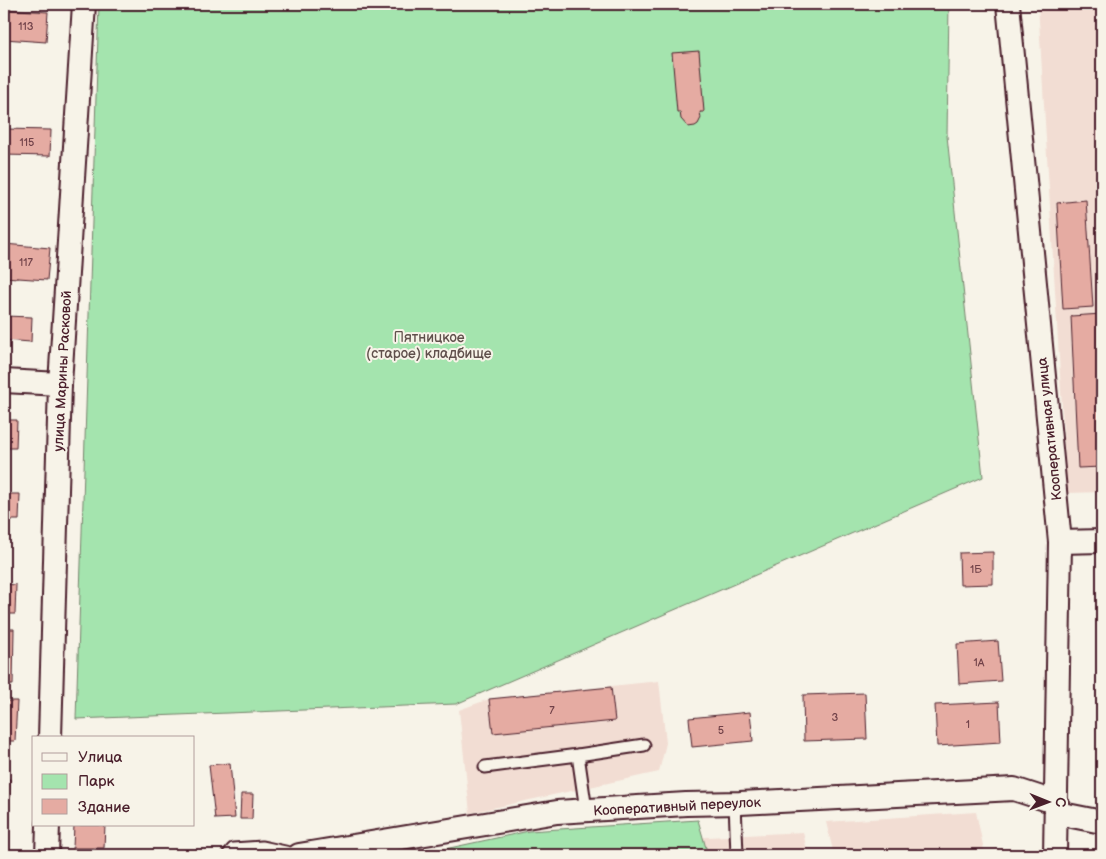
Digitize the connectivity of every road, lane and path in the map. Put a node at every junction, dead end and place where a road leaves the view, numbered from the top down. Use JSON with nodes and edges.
{"nodes":[{"id":1,"x":84,"y":4,"type":"edge"},
{"id":2,"x":1008,"y":4,"type":"edge"},
{"id":3,"x":4,"y":381,"type":"edge"},
{"id":4,"x":60,"y":384,"type":"junction"},
{"id":5,"x":1102,"y":540,"type":"edge"},
{"id":6,"x":1060,"y":542,"type":"junction"},
{"id":7,"x":50,"y":736,"type":"edge"},
{"id":8,"x":644,"y":745,"type":"dead end"},
{"id":9,"x":578,"y":755,"type":"junction"},
{"id":10,"x":485,"y":767,"type":"dead end"},
{"id":11,"x":735,"y":803,"type":"junction"},
{"id":12,"x":1057,"y":808,"type":"junction"},
{"id":13,"x":586,"y":810,"type":"junction"},
{"id":14,"x":1102,"y":822,"type":"edge"},
{"id":15,"x":48,"y":826,"type":"edge"},
{"id":16,"x":47,"y":855,"type":"edge"},
{"id":17,"x":228,"y":855,"type":"edge"},
{"id":18,"x":299,"y":855,"type":"edge"},
{"id":19,"x":738,"y":855,"type":"edge"},
{"id":20,"x":1055,"y":855,"type":"edge"}],
"edges":[{"from":1,"to":4,"type":"street","name":"улица Марины Расковой"},
{"from":2,"to":6,"type":"street","name":"Кооперативная улица"},
{"from":3,"to":4,"type":"street"},
{"from":4,"to":7,"type":"street","name":"улица Марины Расковой"},
{"from":5,"to":6,"type":"street"},
{"from":6,"to":12,"type":"street","name":"Кооперативная улица"},
{"from":8,"to":9,"type":"lane"},
{"from":9,"to":10,"type":"lane"},
{"from":9,"to":13,"type":"lane"},
{"from":11,"to":12,"type":"street","name":"Кооперативный переулок"},
{"from":11,"to":13,"type":"street","name":"Кооперативный переулок"},
{"from":11,"to":19,"type":"lane"},
{"from":12,"to":14,"type":"street","name":"Кооперативный переулок"},
{"from":12,"to":20,"type":"street","name":"Кооперативная улица"},
{"from":13,"to":18,"type":"street","name":"Кооперативный переулок"},
{"from":15,"to":16,"type":"street"},
{"from":17,"to":18,"type":"lane"}]}
